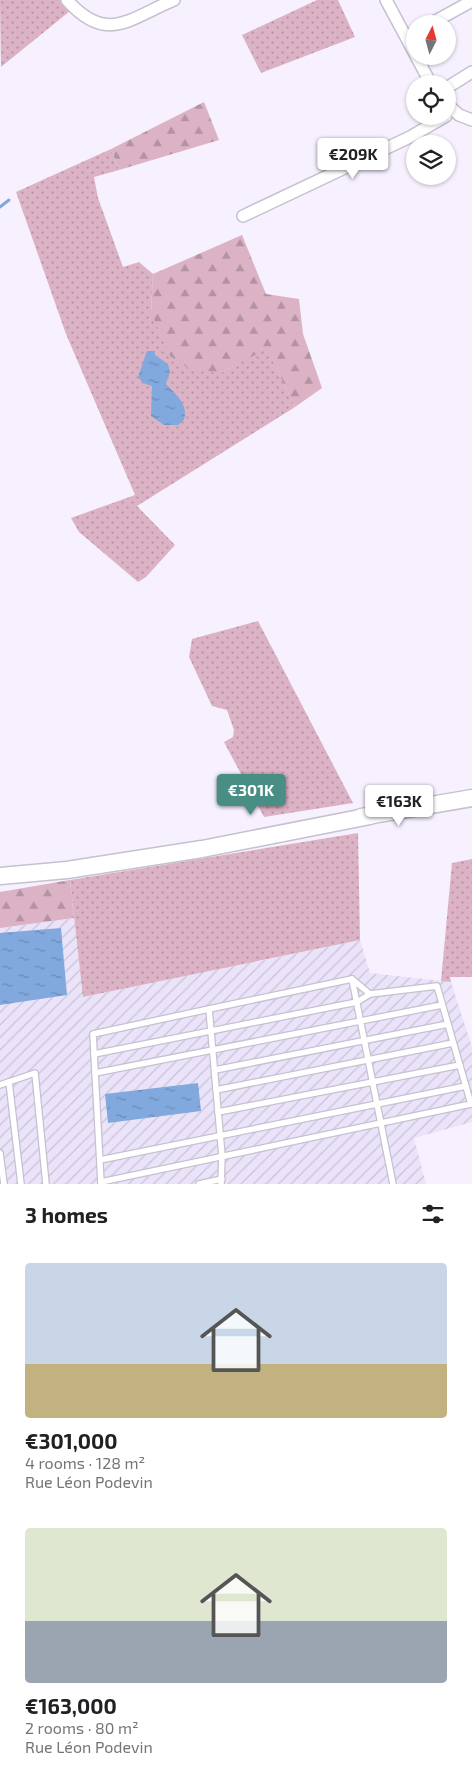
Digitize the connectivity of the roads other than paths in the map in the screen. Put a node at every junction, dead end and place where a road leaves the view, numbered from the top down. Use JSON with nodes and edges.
{"nodes":[{"id":1,"x":67,"y":0,"type":"edge"},
{"id":2,"x":174,"y":0,"type":"edge"},
{"id":3,"x":386,"y":0,"type":"edge"},
{"id":4,"x":472,"y":1,"type":"edge"},
{"id":5,"x":446,"y":15,"type":"edge"},
{"id":6,"x":406,"y":28,"type":"edge"},
{"id":7,"x":472,"y":72,"type":"edge"},
{"id":8,"x":456,"y":83,"type":"edge"},
{"id":9,"x":456,"y":114,"type":"edge"},
{"id":10,"x":472,"y":120,"type":"edge"},
{"id":11,"x":429,"y":125,"type":"edge"},
{"id":12,"x":243,"y":216,"type":"dead end"},
{"id":13,"x":472,"y":798,"type":"edge"},
{"id":14,"x":67,"y":870,"type":"junction"},
{"id":15,"x":0,"y":876,"type":"edge"},
{"id":16,"x":0,"y":883,"type":"edge"},
{"id":17,"x":352,"y":980,"type":"junction"},
{"id":18,"x":370,"y":994,"type":"junction"},
{"id":19,"x":357,"y":1002,"type":"junction"},
{"id":20,"x":442,"y":1004,"type":"junction"},
{"id":21,"x":209,"y":1009,"type":"junction"},
{"id":22,"x":360,"y":1021,"type":"junction"},
{"id":23,"x":448,"y":1024,"type":"junction"},
{"id":24,"x":211,"y":1031,"type":"junction"},
{"id":25,"x":364,"y":1041,"type":"junction"},
{"id":26,"x":453,"y":1043,"type":"junction"},
{"id":27,"x":213,"y":1050,"type":"junction"},
{"id":28,"x":94,"y":1054,"type":"junction"},
{"id":29,"x":368,"y":1060,"type":"junction"},
{"id":30,"x":460,"y":1065,"type":"junction"},
{"id":31,"x":215,"y":1070,"type":"junction"},
{"id":32,"x":95,"y":1073,"type":"junction"},
{"id":33,"x":9,"y":1082,"type":"junction"},
{"id":34,"x":373,"y":1082,"type":"junction"},
{"id":35,"x":0,"y":1085,"type":"edge"},
{"id":36,"x":466,"y":1086,"type":"junction"},
{"id":37,"x":216,"y":1090,"type":"junction"},
{"id":38,"x":377,"y":1104,"type":"junction"},
{"id":39,"x":218,"y":1112,"type":"junction"},
{"id":40,"x":381,"y":1123,"type":"junction"},
{"id":41,"x":220,"y":1136,"type":"junction"},
{"id":42,"x":0,"y":1153,"type":"edge"},
{"id":43,"x":222,"y":1156,"type":"junction"},
{"id":44,"x":100,"y":1160,"type":"junction"},
{"id":45,"x":222,"y":1182,"type":"edge"},
{"id":46,"x":101,"y":1183,"type":"edge"},
{"id":47,"x":4,"y":1184,"type":"edge"},
{"id":48,"x":21,"y":1184,"type":"edge"},
{"id":49,"x":46,"y":1184,"type":"edge"},
{"id":50,"x":199,"y":1184,"type":"edge"},
{"id":51,"x":393,"y":1184,"type":"edge"}],
"edges":[{"from":1,"to":2,"type":"street"},
{"from":3,"to":6,"type":"street"},
{"from":4,"to":5,"type":"street"},
{"from":7,"to":8,"type":"street"},
{"from":9,"to":10,"type":"street"},
{"from":11,"to":12,"type":"street"},
{"from":13,"to":14,"type":"main road"},
{"from":14,"to":15,"type":"main road"},
{"from":14,"to":16,"type":"main road"},
{"from":17,"to":18,"type":"lane"},
{"from":17,"to":19,"type":"lane"},
{"from":17,"to":21,"type":"lane"},
{"from":18,"to":19,"type":"lane"},
{"from":18,"to":20,"type":"lane"},
{"from":19,"to":22,"type":"lane"},
{"from":19,"to":24,"type":"lane"},
{"from":20,"to":22,"type":"lane"},
{"from":20,"to":23,"type":"lane"},
{"from":21,"to":24,"type":"lane"},
{"from":21,"to":28,"type":"lane"},
{"from":22,"to":25,"type":"lane"},
{"from":22,"to":27,"type":"lane"},
{"from":23,"to":25,"type":"lane"},
{"from":23,"to":26,"type":"lane"},
{"from":24,"to":27,"type":"lane"},
{"from":24,"to":28,"type":"lane"},
{"from":25,"to":29,"type":"lane"},
{"from":25,"to":31,"type":"lane"},
{"from":26,"to":29,"type":"lane"},
{"from":26,"to":30,"type":"lane"},
{"from":27,"to":31,"type":"lane"},
{"from":27,"to":32,"type":"lane"},
{"from":28,"to":32,"type":"lane"},
{"from":29,"to":34,"type":"lane"},
{"from":29,"to":37,"type":"lane"},
{"from":30,"to":34,"type":"lane"},
{"from":30,"to":36,"type":"lane"},
{"from":31,"to":37,"type":"lane"},
{"from":32,"to":44,"type":"lane"},
{"from":33,"to":35,"type":"lane"},
{"from":33,"to":48,"type":"lane"},
{"from":33,"to":49,"type":"lane"},
{"from":34,"to":38,"type":"lane"},
{"from":34,"to":39,"type":"lane"},
{"from":36,"to":38,"type":"lane"},
{"from":36,"to":40,"type":"lane"},
{"from":37,"to":39,"type":"lane"},
{"from":38,"to":40,"type":"lane"},
{"from":38,"to":41,"type":"lane"},
{"from":39,"to":41,"type":"lane"},
{"from":40,"to":43,"type":"lane"},
{"from":40,"to":51,"type":"lane"},
{"from":41,"to":43,"type":"lane"},
{"from":41,"to":44,"type":"lane"},
{"from":42,"to":47,"type":"lane"},
{"from":43,"to":45,"type":"lane"},
{"from":43,"to":46,"type":"lane"},
{"from":44,"to":46,"type":"lane"},
{"from":45,"to":50,"type":"lane"}]}
